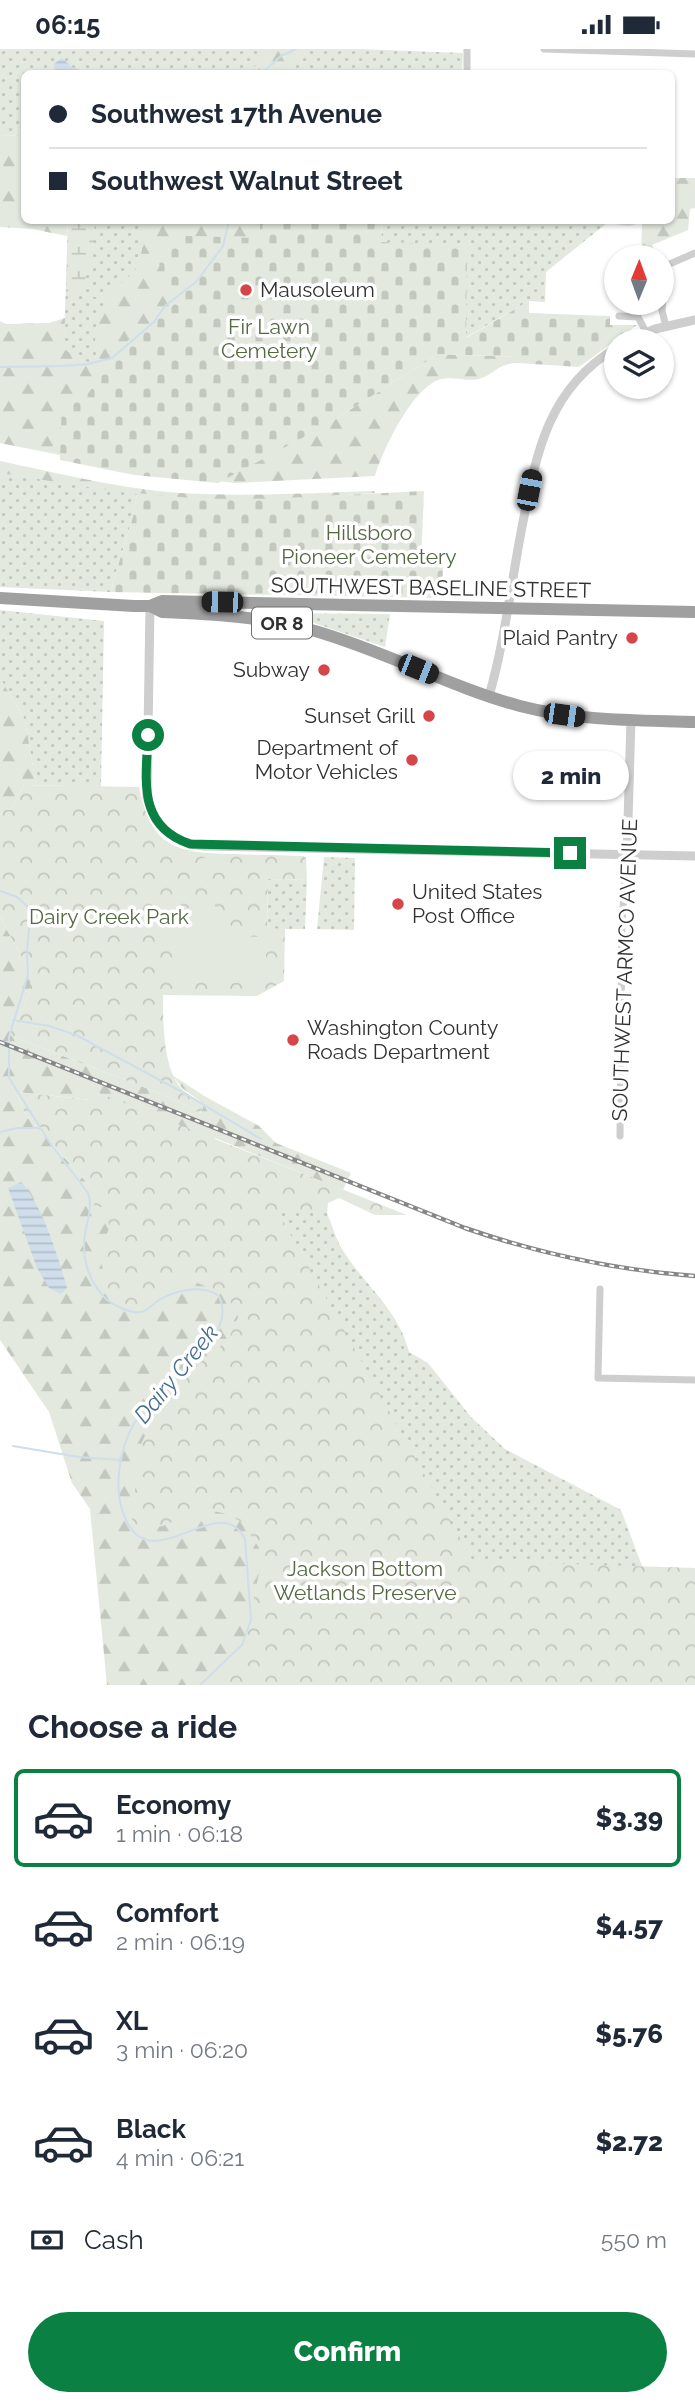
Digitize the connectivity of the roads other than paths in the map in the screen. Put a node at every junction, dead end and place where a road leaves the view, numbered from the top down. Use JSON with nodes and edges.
{"nodes":[{"id":1,"x":467,"y":49,"type":"edge"},
{"id":2,"x":544,"y":49,"type":"edge"},
{"id":3,"x":695,"y":54,"type":"edge"},
{"id":4,"x":467,"y":70,"type":"edge"},
{"id":5,"x":695,"y":253,"type":"edge"},
{"id":6,"x":619,"y":316,"type":"dead end"},
{"id":7,"x":695,"y":320,"type":"edge"},
{"id":8,"x":666,"y":326,"type":"junction"},
{"id":9,"x":644,"y":329,"type":"edge"},
{"id":10,"x":656,"y":329,"type":"edge"},
{"id":11,"x":604,"y":357,"type":"edge"},
{"id":12,"x":0,"y":598,"type":"edge"},
{"id":13,"x":150,"y":606,"type":"junction"},
{"id":14,"x":507,"y":608,"type":"junction"},
{"id":15,"x":695,"y":612,"type":"edge"},
{"id":16,"x":489,"y":697,"type":"junction"},
{"id":17,"x":631,"y":720,"type":"junction"},
{"id":18,"x":695,"y":722,"type":"edge"},
{"id":19,"x":627,"y":855,"type":"junction"},
{"id":20,"x":695,"y":856,"type":"edge"},
{"id":21,"x":620,"y":1136,"type":"dead end"},
{"id":22,"x":600,"y":1289,"type":"dead end"},
{"id":23,"x":695,"y":1380,"type":"edge"}],
"edges":[{"from":1,"to":4,"type":"street"},
{"from":2,"to":3,"type":"street"},
{"from":5,"to":8,"type":"street"},
{"from":6,"to":9,"type":"street"},
{"from":7,"to":8,"type":"street"},
{"from":8,"to":10,"type":"street"},
{"from":11,"to":14,"type":"street"},
{"from":12,"to":13,"type":"highway","name":"SOUTHWEST BASELINE STREET","number":"OR 8"},
{"from":13,"to":14,"type":"highway","name":"SOUTHWEST BASELINE STREET","number":"OR 8"},
{"from":13,"to":16,"type":"highway","number":"OR 8"},
{"from":13,"to":19,"type":"street"},
{"from":14,"to":15,"type":"highway","name":"SOUTHWEST BASELINE STREET","number":"OR 8"},
{"from":14,"to":16,"type":"street"},
{"from":16,"to":17,"type":"highway","number":"OR 8"},
{"from":17,"to":18,"type":"highway","number":"OR 8"},
{"from":17,"to":19,"type":"street","name":"SOUTHWEST ARMCO AVENUE"},
{"from":19,"to":20,"type":"street"},
{"from":19,"to":21,"type":"street","name":"SOUTHWEST ARMCO AVENUE"},
{"from":22,"to":23,"type":"street"}]}
